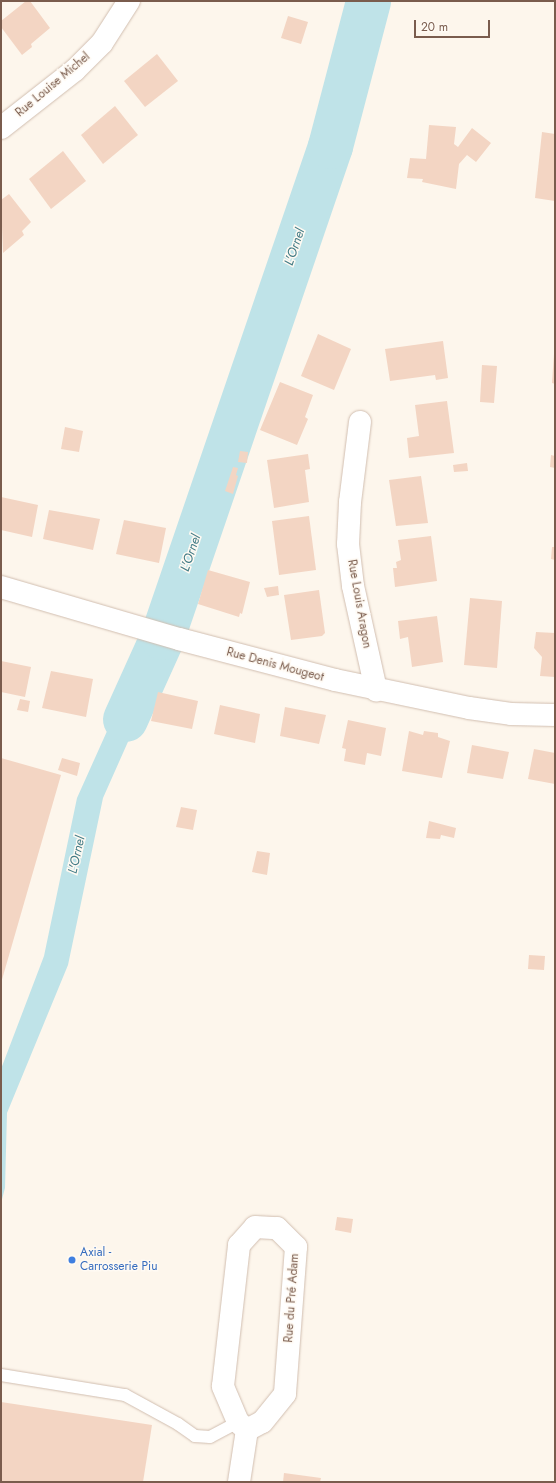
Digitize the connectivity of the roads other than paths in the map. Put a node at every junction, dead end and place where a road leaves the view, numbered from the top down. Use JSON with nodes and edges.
{"nodes":[{"id":1,"x":129,"y":1,"type":"edge"},
{"id":2,"x":1,"y":128,"type":"edge"},
{"id":3,"x":360,"y":422,"type":"dead end"},
{"id":4,"x":1,"y":587,"type":"edge"},
{"id":5,"x":376,"y":690,"type":"junction"},
{"id":6,"x":555,"y":715,"type":"edge"},
{"id":7,"x":1,"y":1375,"type":"edge"},
{"id":8,"x":243,"y":1426,"type":"junction"},
{"id":9,"x":240,"y":1482,"type":"edge"}],
"edges":[{"from":1,"to":2,"type":"street","name":"Rue Louise Michel"},
{"from":3,"to":5,"type":"street","name":"Rue Louis Aragon"},
{"from":4,"to":5,"type":"street","name":"Rue Denis Mougeot"},
{"from":5,"to":6,"type":"street","name":"Rue Denis Mougeot"},
{"from":7,"to":8,"type":"lane"},
{"from":8,"to":8,"type":"street","name":"Rue du Pré Adam"},
{"from":8,"to":9,"type":"street"}]}
